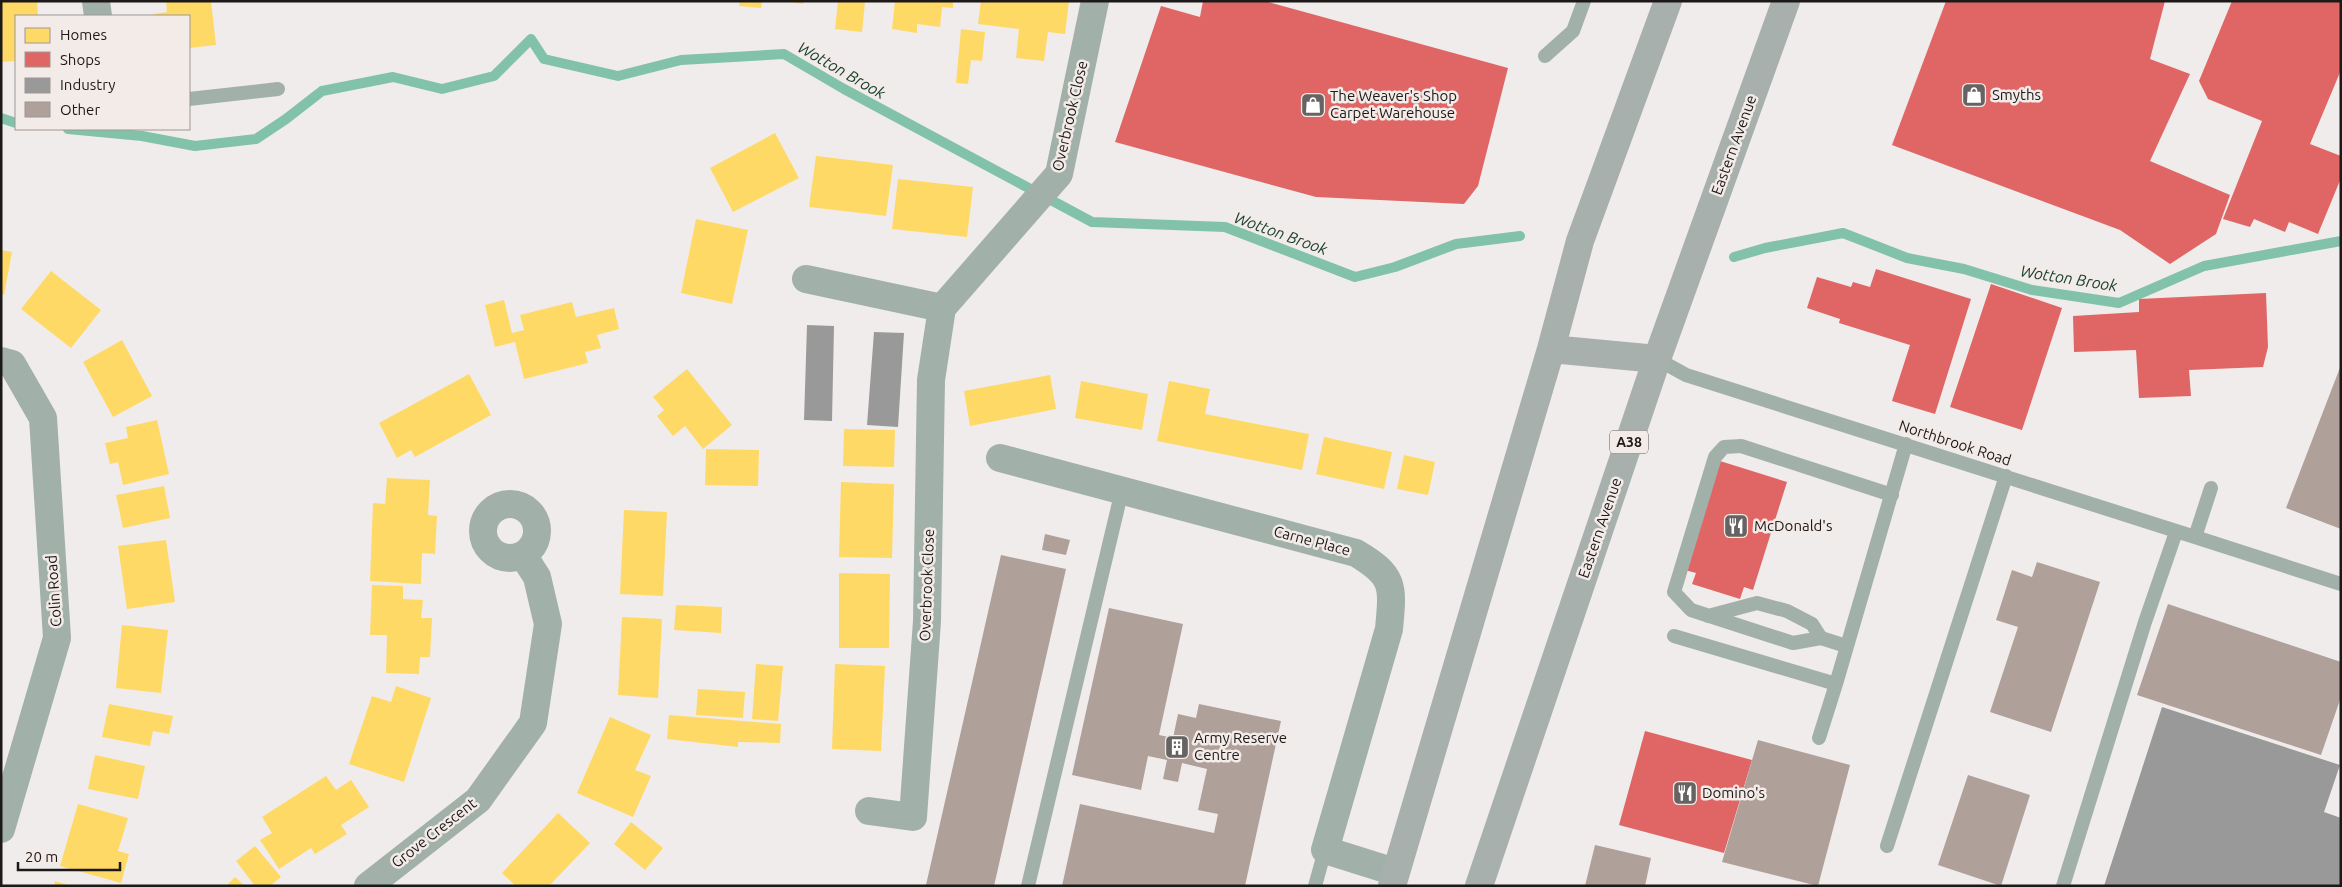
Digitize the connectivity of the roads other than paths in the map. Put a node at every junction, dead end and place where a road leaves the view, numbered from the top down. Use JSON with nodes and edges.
{"nodes":[{"id":1,"x":96,"y":1,"type":"edge"},
{"id":2,"x":1095,"y":1,"type":"edge"},
{"id":3,"x":1584,"y":1,"type":"edge"},
{"id":4,"x":1668,"y":1,"type":"edge"},
{"id":5,"x":1786,"y":1,"type":"edge"},
{"id":6,"x":98,"y":15,"type":"edge"},
{"id":7,"x":1545,"y":56,"type":"dead end"},
{"id":8,"x":278,"y":89,"type":"dead end"},
{"id":9,"x":190,"y":99,"type":"edge"},
{"id":10,"x":806,"y":279,"type":"dead end"},
{"id":11,"x":942,"y":308,"type":"junction"},
{"id":12,"x":1551,"y":349,"type":"junction"},
{"id":13,"x":1657,"y":359,"type":"junction"},
{"id":14,"x":1,"y":361,"type":"edge"},
{"id":15,"x":1906,"y":444,"type":"junction"},
{"id":16,"x":1000,"y":458,"type":"dead end"},
{"id":17,"x":2006,"y":476,"type":"junction"},
{"id":18,"x":2210,"y":488,"type":"dead end"},
{"id":19,"x":1122,"y":490,"type":"junction"},
{"id":20,"x":1892,"y":495,"type":"junction"},
{"id":21,"x":2176,"y":532,"type":"junction"},
{"id":22,"x":2195,"y":537,"type":"junction"},
{"id":23,"x":523,"y":555,"type":"dead end"},
{"id":24,"x":2341,"y":584,"type":"edge"},
{"id":25,"x":1708,"y":616,"type":"junction"},
{"id":26,"x":1674,"y":636,"type":"dead end"},
{"id":27,"x":1821,"y":638,"type":"junction"},
{"id":28,"x":1846,"y":646,"type":"junction"},
{"id":29,"x":1836,"y":684,"type":"junction"},
{"id":30,"x":1819,"y":738,"type":"dead end"},
{"id":31,"x":869,"y":811,"type":"dead end"},
{"id":32,"x":1,"y":829,"type":"edge"},
{"id":33,"x":1887,"y":846,"type":"dead end"},
{"id":34,"x":1325,"y":850,"type":"junction"},
{"id":35,"x":1393,"y":879,"type":"edge"},
{"id":36,"x":368,"y":886,"type":"edge"},
{"id":37,"x":1028,"y":886,"type":"edge"},
{"id":38,"x":1315,"y":886,"type":"edge"},
{"id":39,"x":1479,"y":886,"type":"edge"},
{"id":40,"x":2063,"y":886,"type":"edge"}],
"edges":[{"from":1,"to":6,"type":"street"},
{"from":2,"to":11,"type":"street","name":"Overbrook Close"},
{"from":3,"to":7,"type":"lane"},
{"from":4,"to":12,"type":"highway"},
{"from":5,"to":13,"type":"highway","name":"Eastern Avenue","number":"A38"},
{"from":8,"to":9,"type":"lane"},
{"from":10,"to":11,"type":"street"},
{"from":11,"to":31,"type":"street","name":"Overbrook Close"},
{"from":12,"to":13,"type":"highway"},
{"from":12,"to":35,"type":"highway"},
{"from":13,"to":15,"type":"lane","name":"Northbrook Road"},
{"from":13,"to":39,"type":"highway","name":"Eastern Avenue","number":"A38"},
{"from":14,"to":32,"type":"street","name":"Colin Road"},
{"from":15,"to":17,"type":"lane","name":"Northbrook Road"},
{"from":15,"to":20,"type":"lane"},
{"from":16,"to":19,"type":"street","name":"Carne Place"},
{"from":17,"to":21,"type":"lane","name":"Northbrook Road"},
{"from":17,"to":33,"type":"lane"},
{"from":18,"to":22,"type":"lane"},
{"from":19,"to":34,"type":"street","name":"Carne Place"},
{"from":19,"to":37,"type":"lane"},
{"from":20,"to":25,"type":"lane"},
{"from":20,"to":28,"type":"lane"},
{"from":21,"to":22,"type":"lane","name":"Northbrook Road"},
{"from":21,"to":40,"type":"lane"},
{"from":22,"to":24,"type":"lane","name":"Northbrook Road"},
{"from":23,"to":36,"type":"street","name":"Grove Crescent"},
{"from":25,"to":27,"type":"lane"},
{"from":25,"to":27,"type":"lane"},
{"from":26,"to":29,"type":"lane"},
{"from":27,"to":28,"type":"lane"},
{"from":28,"to":29,"type":"lane"},
{"from":29,"to":30,"type":"lane"},
{"from":34,"to":35,"type":"street"},
{"from":34,"to":38,"type":"lane"}]}
